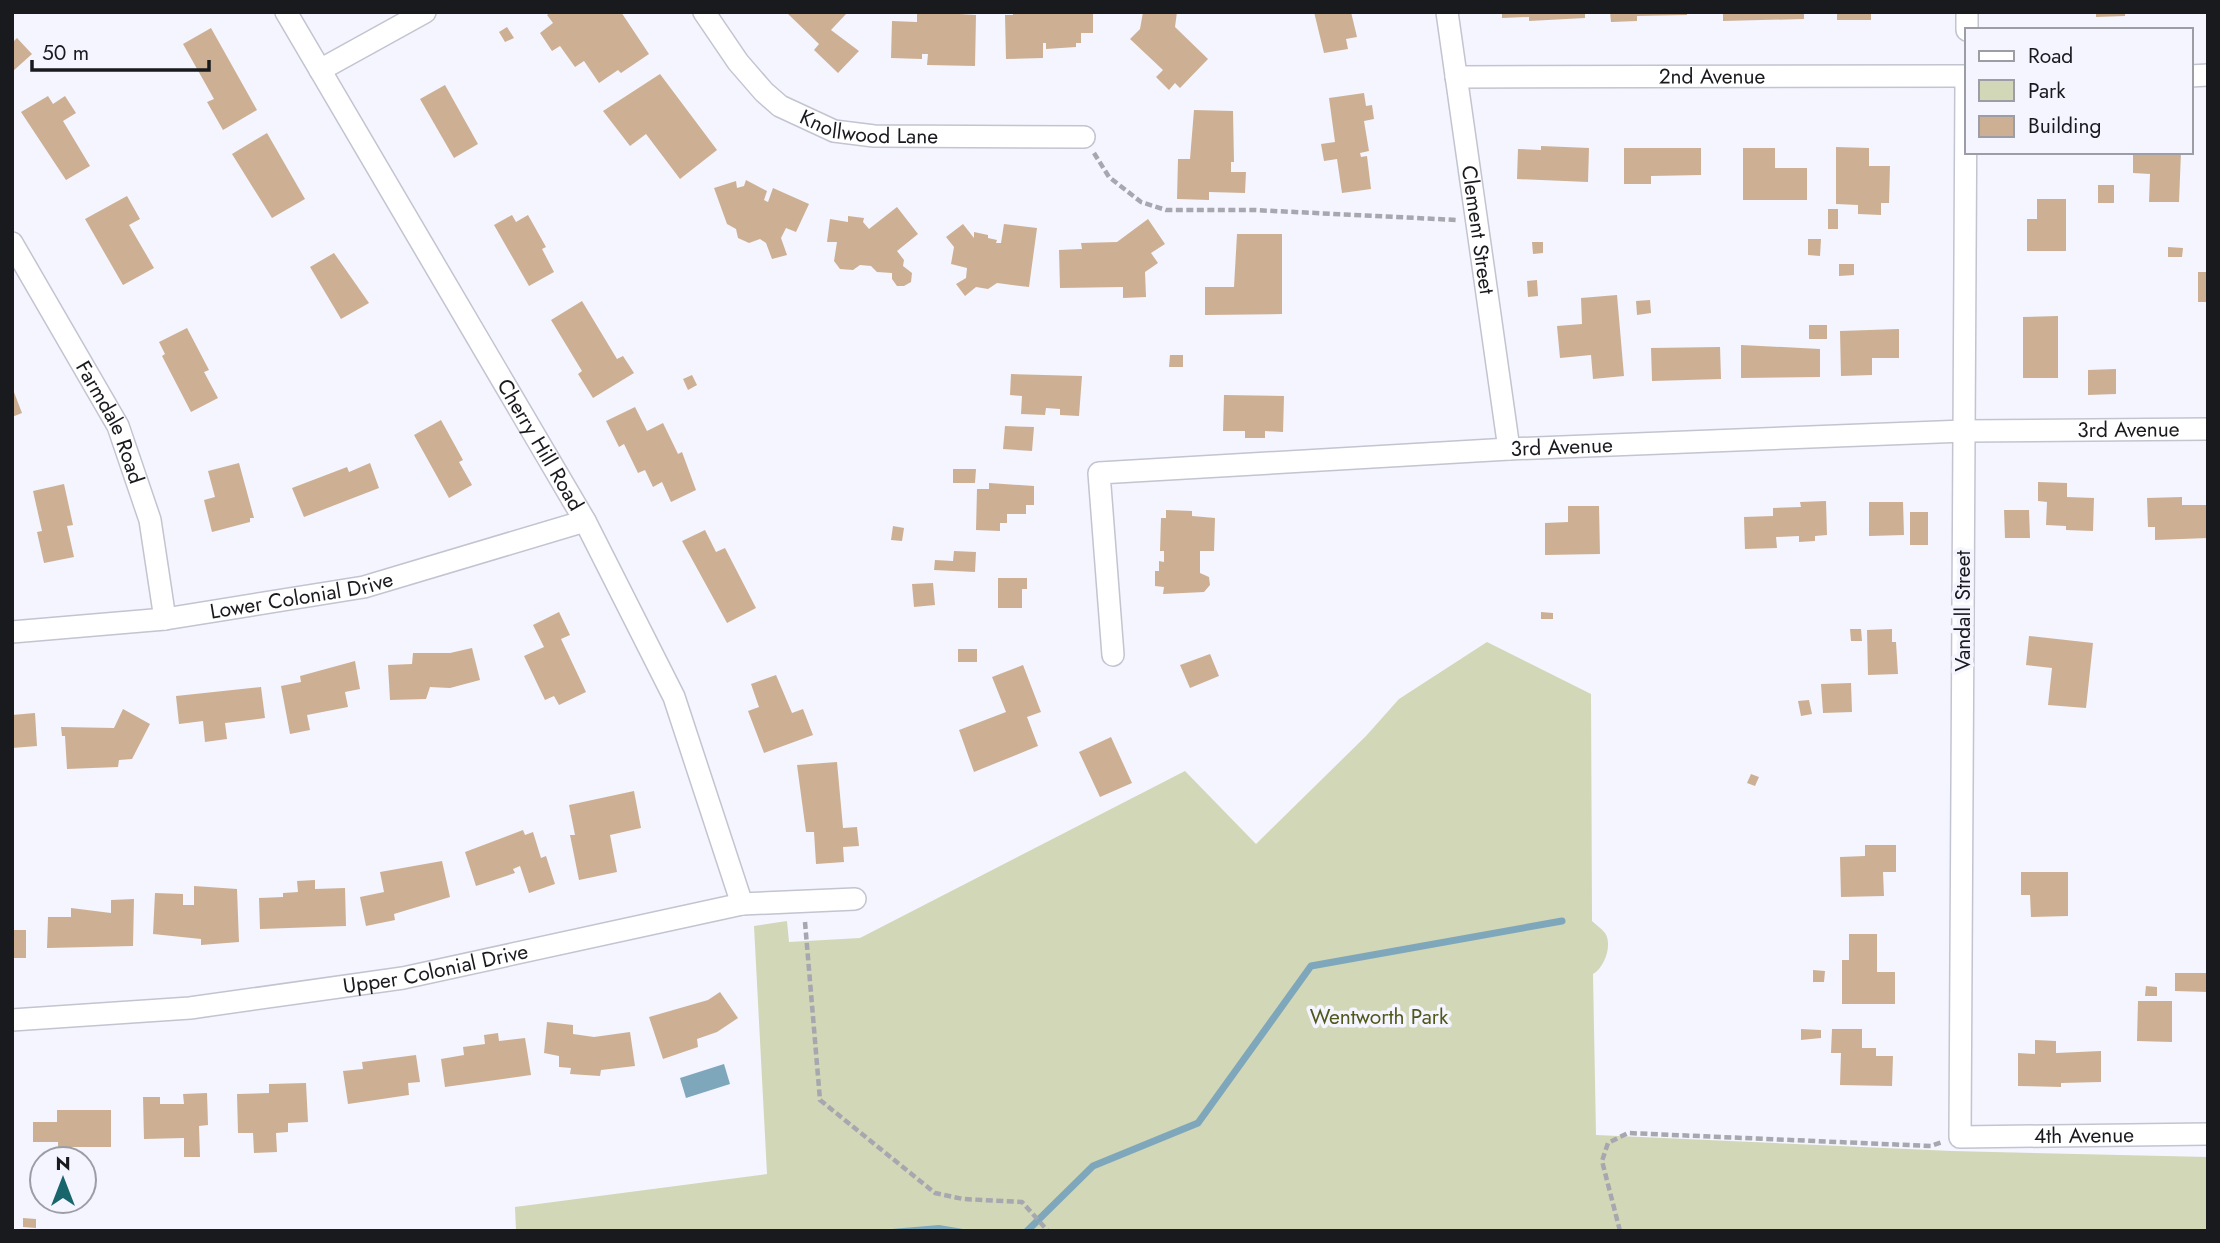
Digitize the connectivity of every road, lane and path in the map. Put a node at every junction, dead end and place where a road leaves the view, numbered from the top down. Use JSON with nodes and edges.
{"nodes":[{"id":1,"x":286,"y":12,"type":"edge"},
{"id":2,"x":425,"y":12,"type":"edge"},
{"id":3,"x":704,"y":12,"type":"edge"},
{"id":4,"x":1447,"y":12,"type":"edge"},
{"id":5,"x":320,"y":70,"type":"junction"},
{"id":6,"x":1965,"y":76,"type":"edge"},
{"id":7,"x":1456,"y":77,"type":"junction"},
{"id":8,"x":1084,"y":137,"type":"joint"},
{"id":9,"x":1966,"y":154,"type":"edge"},
{"id":10,"x":1477,"y":220,"type":"junction"},
{"id":11,"x":12,"y":243,"type":"edge"},
{"id":12,"x":2208,"y":429,"type":"edge"},
{"id":13,"x":1964,"y":430,"type":"junction"},
{"id":14,"x":1509,"y":449,"type":"junction"},
{"id":15,"x":584,"y":521,"type":"junction"},
{"id":16,"x":165,"y":619,"type":"junction"},
{"id":17,"x":12,"y":632,"type":"edge"},
{"id":18,"x":1113,"y":655,"type":"dead end"},
{"id":19,"x":855,"y":899,"type":"dead end"},
{"id":20,"x":803,"y":900,"type":"junction"},
{"id":21,"x":742,"y":904,"type":"junction"},
{"id":22,"x":12,"y":1020,"type":"edge"},
{"id":23,"x":2208,"y":1134,"type":"edge"},
{"id":24,"x":1961,"y":1136,"type":"junction"},
{"id":25,"x":1048,"y":1231,"type":"edge"},
{"id":26,"x":1620,"y":1231,"type":"edge"}],
"edges":[{"from":1,"to":5,"type":"street","name":"Cherry Hill Road"},
{"from":2,"to":5,"type":"street"},
{"from":3,"to":8,"type":"street","name":"Knollwood Lane"},
{"from":4,"to":7,"type":"street","name":"Clement Street"},
{"from":5,"to":15,"type":"street","name":"Cherry Hill Road"},
{"from":6,"to":7,"type":"street","name":"2nd Avenue"},
{"from":7,"to":10,"type":"street","name":"Clement Street"},
{"from":8,"to":10,"type":"path"},
{"from":9,"to":13,"type":"street","name":"Vandall Street"},
{"from":10,"to":14,"type":"street","name":"Clement Street"},
{"from":11,"to":16,"type":"street","name":"Farmdale Road"},
{"from":12,"to":13,"type":"street","name":"3rd Avenue"},
{"from":13,"to":14,"type":"street","name":"3rd Avenue"},
{"from":13,"to":24,"type":"street","name":"Vandall Street"},
{"from":14,"to":18,"type":"street","name":"3rd Avenue"},
{"from":15,"to":16,"type":"street","name":"Lower Colonial Drive"},
{"from":15,"to":21,"type":"street","name":"Cherry Hill Road"},
{"from":16,"to":17,"type":"street","name":"Lower Colonial Drive"},
{"from":19,"to":20,"type":"street","name":"Upper Colonial Drive"},
{"from":20,"to":21,"type":"street","name":"Upper Colonial Drive"},
{"from":20,"to":25,"type":"path"},
{"from":21,"to":22,"type":"street","name":"Upper Colonial Drive"},
{"from":23,"to":24,"type":"street","name":"4th Avenue"},
{"from":24,"to":26,"type":"path"}]}
